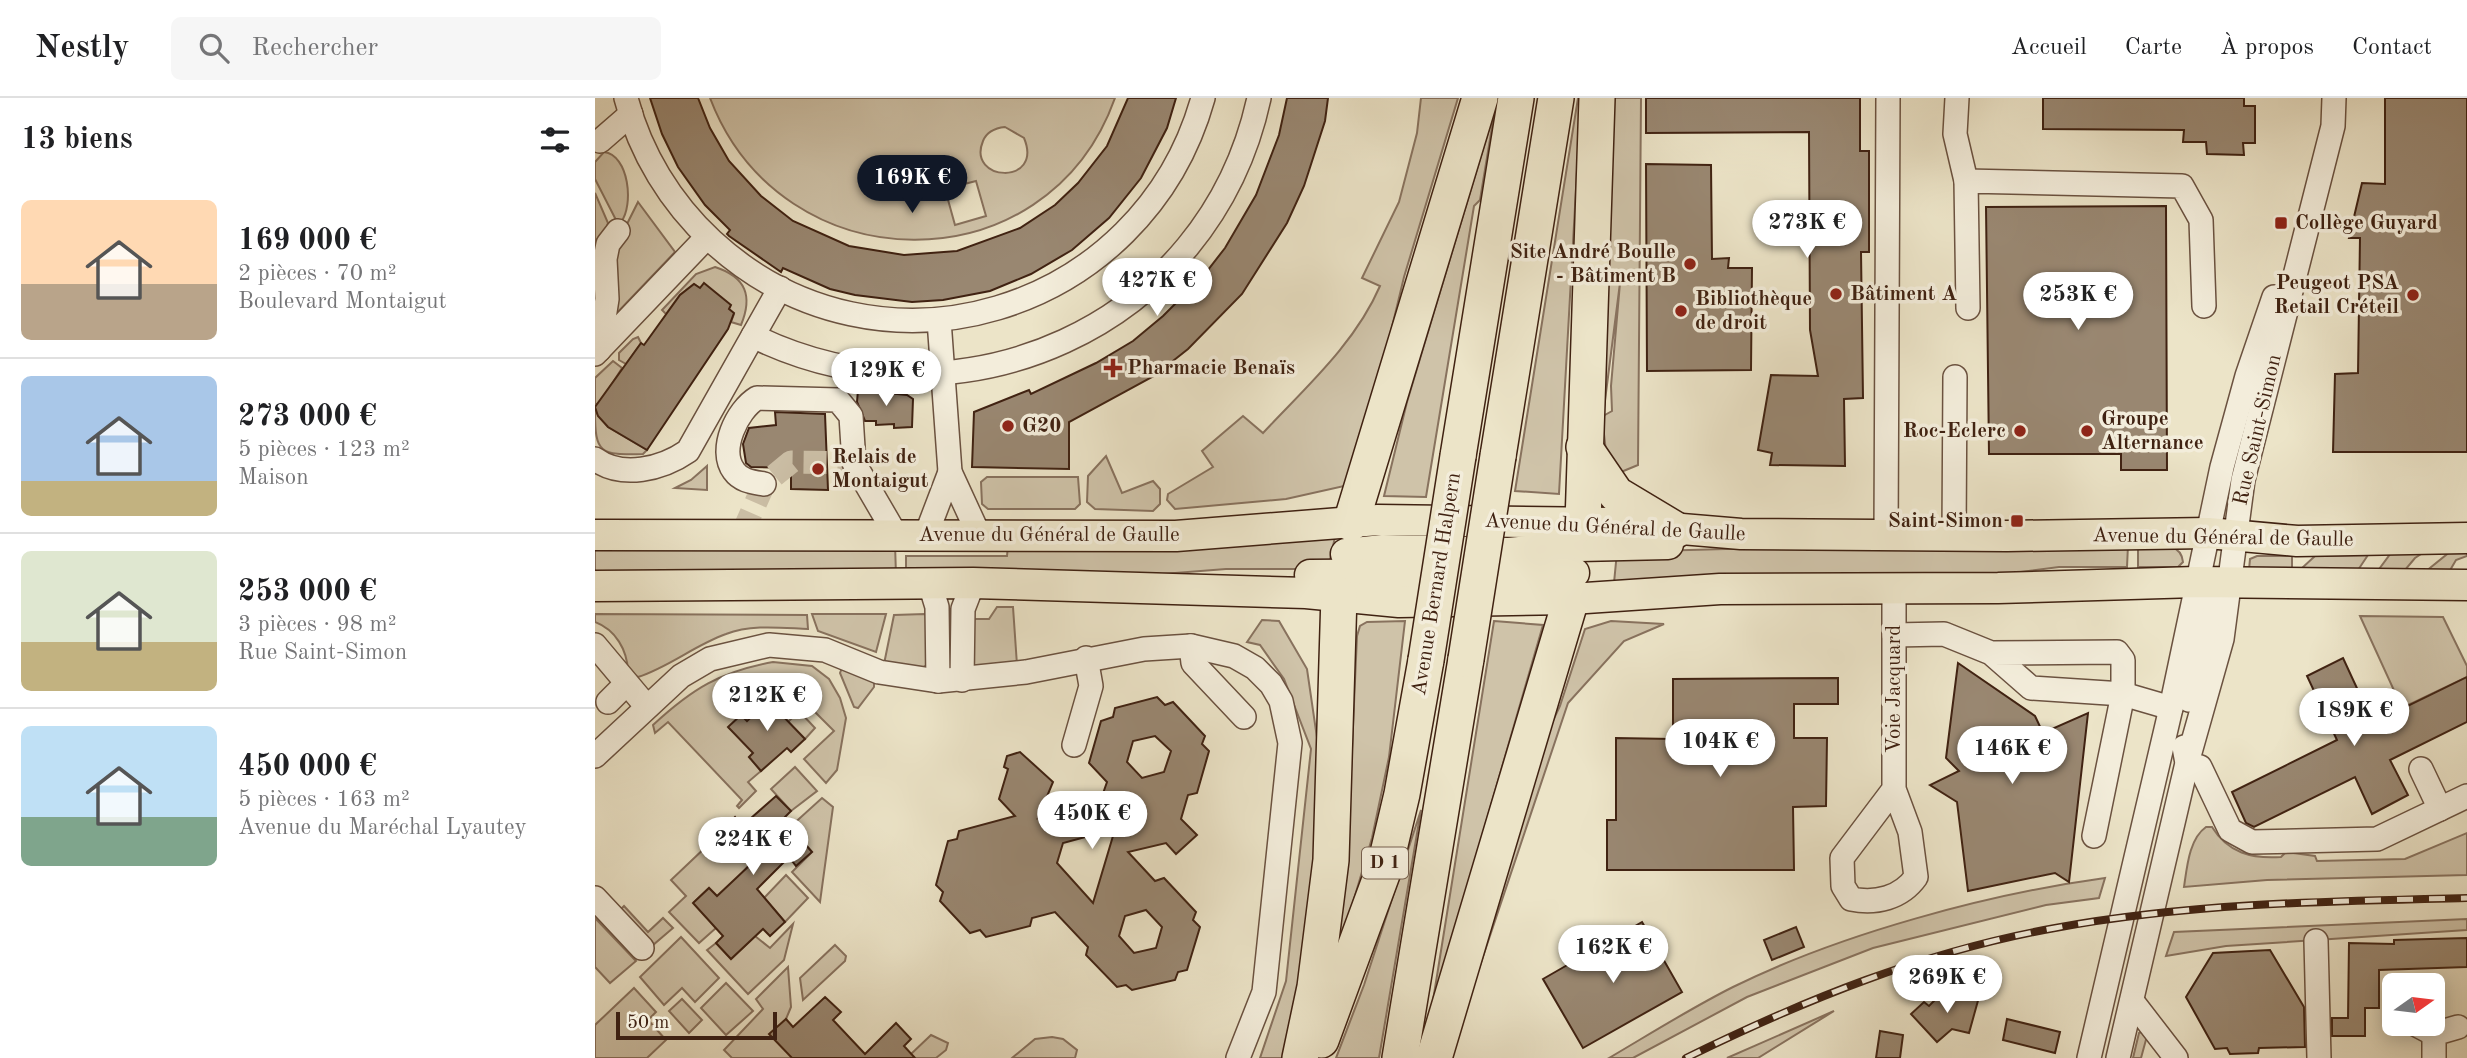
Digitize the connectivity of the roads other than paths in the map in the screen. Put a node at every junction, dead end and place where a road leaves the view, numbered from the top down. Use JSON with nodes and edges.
{"nodes":[{"id":1,"x":1203,"y":98,"type":"edge"},
{"id":2,"x":1259,"y":98,"type":"edge"},
{"id":3,"x":1480,"y":98,"type":"edge"},
{"id":4,"x":1516,"y":98,"type":"edge"},
{"id":5,"x":1556,"y":98,"type":"edge"},
{"id":6,"x":1597,"y":98,"type":"edge"},
{"id":7,"x":1888,"y":98,"type":"edge"},
{"id":8,"x":1957,"y":98,"type":"edge"},
{"id":9,"x":2331,"y":98,"type":"edge"},
{"id":10,"x":629,"y":106,"type":"edge"},
{"id":11,"x":600,"y":141,"type":"dead end"},
{"id":12,"x":1966,"y":181,"type":"junction"},
{"id":13,"x":618,"y":231,"type":"dead end"},
{"id":14,"x":707,"y":237,"type":"junction"},
{"id":15,"x":780,"y":288,"type":"junction"},
{"id":16,"x":2204,"y":306,"type":"dead end"},
{"id":17,"x":1968,"y":308,"type":"dead end"},
{"id":18,"x":939,"y":320,"type":"junction"},
{"id":19,"x":753,"y":336,"type":"junction"},
{"id":20,"x":597,"y":352,"type":"edge"},
{"id":21,"x":943,"y":374,"type":"junction"},
{"id":22,"x":1955,"y":377,"type":"dead end"},
{"id":23,"x":1584,"y":447,"type":"junction"},
{"id":24,"x":596,"y":461,"type":"edge"},
{"id":25,"x":950,"y":472,"type":"junction"},
{"id":26,"x":764,"y":484,"type":"dead end"},
{"id":27,"x":1676,"y":530,"type":"junction"},
{"id":28,"x":595,"y":534,"type":"edge"},
{"id":29,"x":1741,"y":534,"type":"junction"},
{"id":30,"x":896,"y":535,"type":"junction"},
{"id":31,"x":926,"y":535,"type":"junction"},
{"id":32,"x":979,"y":535,"type":"junction"},
{"id":33,"x":2223,"y":535,"type":"junction"},
{"id":34,"x":1886,"y":536,"type":"junction"},
{"id":35,"x":1954,"y":536,"type":"junction"},
{"id":36,"x":2467,"y":538,"type":"edge"},
{"id":37,"x":1577,"y":560,"type":"junction"},
{"id":38,"x":1345,"y":562,"type":"junction"},
{"id":39,"x":973,"y":583,"type":"junction"},
{"id":40,"x":2214,"y":583,"type":"junction"},
{"id":41,"x":930,"y":584,"type":"junction"},
{"id":42,"x":2467,"y":585,"type":"edge"},
{"id":43,"x":595,"y":586,"type":"edge"},
{"id":44,"x":1894,"y":589,"type":"junction"},
{"id":45,"x":1894,"y":635,"type":"junction"},
{"id":46,"x":595,"y":645,"type":"edge"},
{"id":47,"x":1191,"y":646,"type":"junction"},
{"id":48,"x":1991,"y":653,"type":"junction"},
{"id":49,"x":1086,"y":658,"type":"junction"},
{"id":50,"x":962,"y":680,"type":"junction"},
{"id":51,"x":939,"y":681,"type":"junction"},
{"id":52,"x":625,"y":685,"type":"junction"},
{"id":53,"x":2123,"y":694,"type":"junction"},
{"id":54,"x":608,"y":702,"type":"dead end"},
{"id":55,"x":647,"y":707,"type":"junction"},
{"id":56,"x":2171,"y":708,"type":"junction"},
{"id":57,"x":1244,"y":717,"type":"dead end"},
{"id":58,"x":1074,"y":745,"type":"dead end"},
{"id":59,"x":595,"y":756,"type":"edge"},
{"id":60,"x":2187,"y":763,"type":"junction"},
{"id":61,"x":2421,"y":769,"type":"dead end"},
{"id":62,"x":1894,"y":789,"type":"junction"},
{"id":63,"x":2467,"y":796,"type":"edge"},
{"id":64,"x":2440,"y":809,"type":"junction"},
{"id":65,"x":2094,"y":836,"type":"dead end"},
{"id":66,"x":595,"y":898,"type":"edge"},
{"id":67,"x":2316,"y":942,"type":"dead end"},
{"id":68,"x":642,"y":948,"type":"dead end"},
{"id":69,"x":2132,"y":1001,"type":"junction"},
{"id":70,"x":2458,"y":1027,"type":"dead end"},
{"id":71,"x":2445,"y":1028,"type":"edge"},
{"id":72,"x":2427,"y":1036,"type":"edge"},
{"id":73,"x":1238,"y":1058,"type":"edge"},
{"id":74,"x":1300,"y":1058,"type":"edge"},
{"id":75,"x":1313,"y":1058,"type":"edge"},
{"id":76,"x":1400,"y":1058,"type":"edge"},
{"id":77,"x":1434,"y":1058,"type":"edge"},
{"id":78,"x":2089,"y":1058,"type":"edge"},
{"id":79,"x":2118,"y":1058,"type":"edge"},
{"id":80,"x":2176,"y":1058,"type":"edge"},
{"id":81,"x":2319,"y":1058,"type":"edge"},
{"id":82,"x":2434,"y":1058,"type":"edge"}],
"edges":[{"from":1,"to":18,"type":"street"},
{"from":2,"to":21,"type":"street"},
{"from":3,"to":38,"type":"highway"},
{"from":4,"to":75,"type":"highway","name":"Avenue Bernard Halpern","number":"D 1","bridge":true},
{"from":5,"to":76,"type":"highway","name":"Avenue Bernard Halpern","number":"D 1","bridge":true},
{"from":6,"to":23,"type":"highway"},
{"from":7,"to":34,"type":"street"},
{"from":8,"to":12,"type":"street"},
{"from":9,"to":33,"type":"street","name":"Rue Saint-Simon"},
{"from":10,"to":11,"type":"street"},
{"from":10,"to":14,"type":"street"},
{"from":12,"to":16,"type":"street"},
{"from":12,"to":17,"type":"street"},
{"from":13,"to":20,"type":"street"},
{"from":14,"to":15,"type":"street"},
{"from":14,"to":20,"type":"street"},
{"from":15,"to":18,"type":"street"},
{"from":15,"to":19,"type":"street"},
{"from":18,"to":21,"type":"street"},
{"from":19,"to":21,"type":"street"},
{"from":19,"to":24,"type":"street"},
{"from":21,"to":25,"type":"street"},
{"from":22,"to":35,"type":"street"},
{"from":23,"to":27,"type":"highway"},
{"from":23,"to":37,"type":"highway"},
{"from":25,"to":31,"type":"street"},
{"from":25,"to":32,"type":"street"},
{"from":26,"to":30,"type":"street"},
{"from":27,"to":29,"type":"main road","name":"Avenue du Général de Gaulle"},
{"from":27,"to":37,"type":"main road","name":"Avenue du Général de Gaulle"},
{"from":28,"to":30,"type":"main road","name":"Avenue du Général de Gaulle"},
{"from":29,"to":34,"type":"main road","name":"Avenue du Général de Gaulle"},
{"from":29,"to":37,"type":"main road"},
{"from":30,"to":31,"type":"main road","name":"Avenue du Général de Gaulle"},
{"from":31,"to":32,"type":"main road","name":"Avenue du Général de Gaulle"},
{"from":32,"to":38,"type":"main road","name":"Avenue du Général de Gaulle"},
{"from":33,"to":35,"type":"main road","name":"Avenue du Général de Gaulle"},
{"from":33,"to":36,"type":"main road","name":"Avenue du Général de Gaulle"},
{"from":33,"to":40,"type":"street","name":"Rue Saint-Simon"},
{"from":33,"to":40,"type":"street","name":"Rue Saint-Simon"},
{"from":34,"to":35,"type":"main road","name":"Avenue du Général de Gaulle"},
{"from":37,"to":38,"type":"main road","name":"Avenue du Général de Gaulle"},
{"from":37,"to":38,"type":"main road","name":"Avenue du Général de Gaulle"},
{"from":37,"to":44,"type":"main road","name":"Avenue du Général de Gaulle"},
{"from":37,"to":77,"type":"highway"},
{"from":38,"to":39,"type":"main road","name":"Avenue du Général de Gaulle"},
{"from":38,"to":74,"type":"highway"},
{"from":39,"to":41,"type":"main road","name":"Avenue du Général de Gaulle"},
{"from":39,"to":50,"type":"street"},
{"from":40,"to":42,"type":"main road","name":"Avenue du Général de Gaulle"},
{"from":40,"to":44,"type":"main road","name":"Avenue du Général de Gaulle"},
{"from":40,"to":56,"type":"street","name":"Rue Saint-Simon"},
{"from":40,"to":60,"type":"street","name":"Rue Saint-Simon"},
{"from":41,"to":43,"type":"main road","name":"Avenue du Général de Gaulle"},
{"from":41,"to":51,"type":"street"},
{"from":44,"to":45,"type":"street","name":"Voie Jacquard"},
{"from":45,"to":48,"type":"street"},
{"from":45,"to":62,"type":"street","name":"Voie Jacquard"},
{"from":46,"to":52,"type":"street"},
{"from":47,"to":49,"type":"street"},
{"from":47,"to":57,"type":"street"},
{"from":47,"to":73,"type":"street"},
{"from":48,"to":53,"type":"street"},
{"from":48,"to":53,"type":"street"},
{"from":49,"to":50,"type":"street"},
{"from":49,"to":58,"type":"street"},
{"from":50,"to":51,"type":"street"},
{"from":51,"to":55,"type":"street"},
{"from":52,"to":54,"type":"street"},
{"from":52,"to":55,"type":"street"},
{"from":53,"to":56,"type":"street"},
{"from":53,"to":65,"type":"street"},
{"from":55,"to":59,"type":"street"},
{"from":56,"to":78,"type":"street","name":"Rue Saint-Simon"},
{"from":60,"to":64,"type":"street"},
{"from":60,"to":69,"type":"street","name":"Rue Saint-Simon"},
{"from":61,"to":64,"type":"street"},
{"from":62,"to":62,"type":"street","name":"Voie Jacquard"},
{"from":63,"to":64,"type":"street"},
{"from":66,"to":68,"type":"street"},
{"from":67,"to":81,"type":"street"},
{"from":69,"to":79,"type":"street","name":"Rue Saint-Simon"},
{"from":69,"to":80,"type":"street"},
{"from":70,"to":71,"type":"street"},
{"from":72,"to":82,"type":"street"}]}
